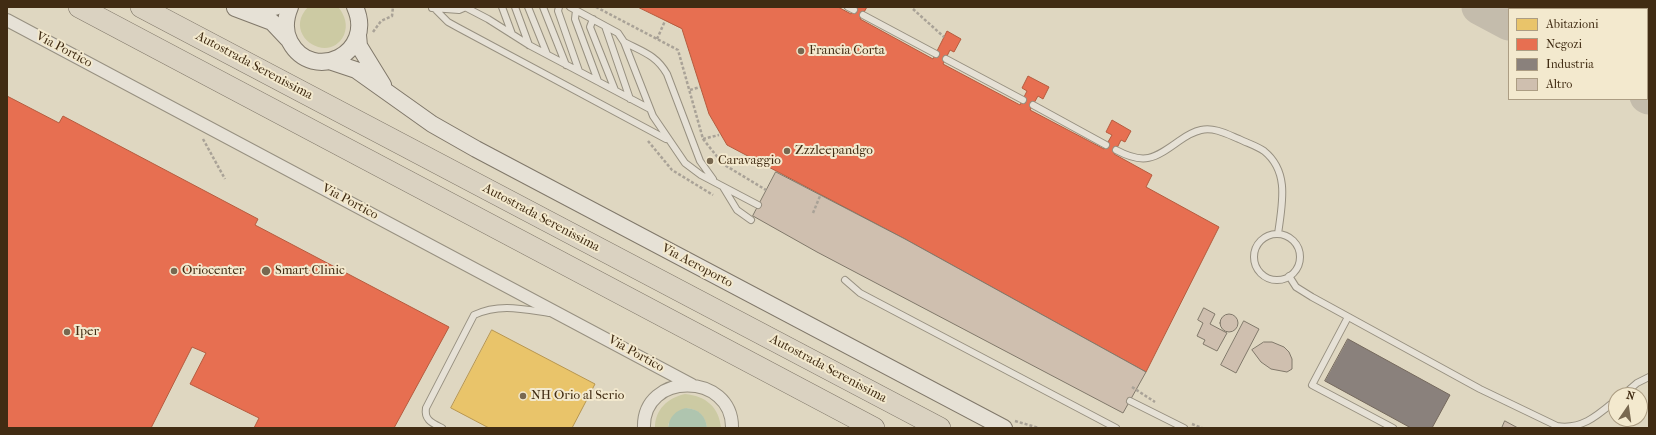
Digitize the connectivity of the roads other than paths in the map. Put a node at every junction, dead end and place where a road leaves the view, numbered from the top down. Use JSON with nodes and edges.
{"nodes":[{"id":1,"x":79,"y":7,"type":"edge"},
{"id":2,"x":142,"y":7,"type":"edge"},
{"id":3,"x":275,"y":7,"type":"edge"},
{"id":4,"x":290,"y":7,"type":"edge"},
{"id":5,"x":355,"y":7,"type":"edge"},
{"id":6,"x":465,"y":7,"type":"edge"},
{"id":7,"x":502,"y":7,"type":"edge"},
{"id":8,"x":515,"y":7,"type":"edge"},
{"id":9,"x":528,"y":7,"type":"edge"},
{"id":10,"x":543,"y":7,"type":"edge"},
{"id":11,"x":559,"y":7,"type":"edge"},
{"id":12,"x":232,"y":8,"type":"edge"},
{"id":13,"x":433,"y":8,"type":"edge"},
{"id":14,"x":573,"y":8,"type":"edge"},
{"id":15,"x":863,"y":15,"type":"dead end"},
{"id":16,"x":593,"y":19,"type":"junction"},
{"id":17,"x":7,"y":20,"type":"edge"},
{"id":18,"x":605,"y":26,"type":"junction"},
{"id":19,"x":512,"y":34,"type":"junction"},
{"id":20,"x":358,"y":35,"type":"junction"},
{"id":21,"x":288,"y":39,"type":"junction"},
{"id":22,"x":624,"y":42,"type":"junction"},
{"id":23,"x":529,"y":45,"type":"junction"},
{"id":24,"x":547,"y":54,"type":"junction"},
{"id":25,"x":936,"y":54,"type":"dead end"},
{"id":26,"x":946,"y":59,"type":"dead end"},
{"id":27,"x":329,"y":61,"type":"junction"},
{"id":28,"x":566,"y":65,"type":"junction"},
{"id":29,"x":579,"y":71,"type":"junction"},
{"id":30,"x":598,"y":81,"type":"junction"},
{"id":31,"x":614,"y":90,"type":"junction"},
{"id":32,"x":393,"y":98,"type":"junction"},
{"id":33,"x":630,"y":98,"type":"junction"},
{"id":34,"x":1023,"y":100,"type":"dead end"},
{"id":35,"x":1033,"y":105,"type":"dead end"},
{"id":36,"x":650,"y":109,"type":"junction"},
{"id":37,"x":668,"y":140,"type":"junction"},
{"id":38,"x":1106,"y":144,"type":"dead end"},
{"id":39,"x":1116,"y":150,"type":"dead end"},
{"id":40,"x":714,"y":180,"type":"junction"},
{"id":41,"x":722,"y":186,"type":"junction"},
{"id":42,"x":758,"y":205,"type":"dead end"},
{"id":43,"x":751,"y":220,"type":"dead end"},
{"id":44,"x":1278,"y":234,"type":"junction"},
{"id":45,"x":1289,"y":276,"type":"junction"},
{"id":46,"x":845,"y":280,"type":"dead end"},
{"id":47,"x":564,"y":315,"type":"junction"},
{"id":48,"x":1348,"y":317,"type":"junction"},
{"id":49,"x":1649,"y":377,"type":"edge"},
{"id":50,"x":692,"y":385,"type":"junction"},
{"id":51,"x":1632,"y":387,"type":"edge"},
{"id":52,"x":1130,"y":401,"type":"dead end"},
{"id":53,"x":1608,"y":407,"type":"edge"},
{"id":54,"x":442,"y":428,"type":"edge"},
{"id":55,"x":644,"y":428,"type":"edge"},
{"id":56,"x":732,"y":428,"type":"edge"},
{"id":57,"x":874,"y":428,"type":"edge"},
{"id":58,"x":940,"y":428,"type":"edge"},
{"id":59,"x":1004,"y":428,"type":"edge"},
{"id":60,"x":1116,"y":428,"type":"edge"},
{"id":61,"x":1184,"y":428,"type":"edge"},
{"id":62,"x":1393,"y":428,"type":"edge"}],
"edges":[{"from":1,"to":57,"type":"highway"},
{"from":2,"to":58,"type":"highway","name":"Autostrada Serenissima"},
{"from":3,"to":12,"type":"main road"},
{"from":4,"to":21,"type":"main road"},
{"from":5,"to":20,"type":"main road","name":"Via Aeroporto"},
{"from":6,"to":13,"type":"lane"},
{"from":6,"to":19,"type":"lane"},
{"from":7,"to":19,"type":"lane"},
{"from":8,"to":23,"type":"lane"},
{"from":9,"to":24,"type":"lane"},
{"from":10,"to":28,"type":"lane"},
{"from":11,"to":29,"type":"lane"},
{"from":12,"to":21,"type":"main road"},
{"from":13,"to":37,"type":"lane"},
{"from":14,"to":16,"type":"lane"},
{"from":14,"to":30,"type":"lane"},
{"from":15,"to":25,"type":"lane"},
{"from":16,"to":18,"type":"lane"},
{"from":16,"to":31,"type":"lane"},
{"from":17,"to":47,"type":"street","name":"Via Portico"},
{"from":18,"to":22,"type":"lane"},
{"from":18,"to":33,"type":"lane"},
{"from":19,"to":23,"type":"lane"},
{"from":20,"to":27,"type":"main road"},
{"from":20,"to":32,"type":"main road","name":"Via Aeroporto"},
{"from":21,"to":27,"type":"main road","name":"Via Aeroporto"},
{"from":22,"to":36,"type":"lane"},
{"from":22,"to":40,"type":"lane"},
{"from":23,"to":24,"type":"lane"},
{"from":24,"to":28,"type":"lane"},
{"from":26,"to":34,"type":"lane"},
{"from":27,"to":32,"type":"main road","name":"Via Aeroporto"},
{"from":28,"to":29,"type":"lane"},
{"from":29,"to":30,"type":"lane"},
{"from":30,"to":31,"type":"lane"},
{"from":31,"to":33,"type":"lane"},
{"from":32,"to":59,"type":"main road","name":"Via Aeroporto"},
{"from":33,"to":36,"type":"lane"},
{"from":35,"to":38,"type":"lane"},
{"from":36,"to":37,"type":"lane"},
{"from":37,"to":40,"type":"lane"},
{"from":39,"to":44,"type":"lane"},
{"from":40,"to":41,"type":"lane"},
{"from":41,"to":42,"type":"lane"},
{"from":41,"to":43,"type":"lane"},
{"from":44,"to":45,"type":"lane"},
{"from":44,"to":45,"type":"lane"},
{"from":45,"to":48,"type":"lane"},
{"from":46,"to":60,"type":"lane"},
{"from":47,"to":50,"type":"street","name":"Via Portico"},
{"from":47,"to":54,"type":"lane"},
{"from":48,"to":53,"type":"lane"},
{"from":48,"to":62,"type":"lane"},
{"from":49,"to":51,"type":"lane"},
{"from":50,"to":55,"type":"street"},
{"from":50,"to":56,"type":"street","name":"Via Portico"},
{"from":52,"to":61,"type":"lane"}]}
